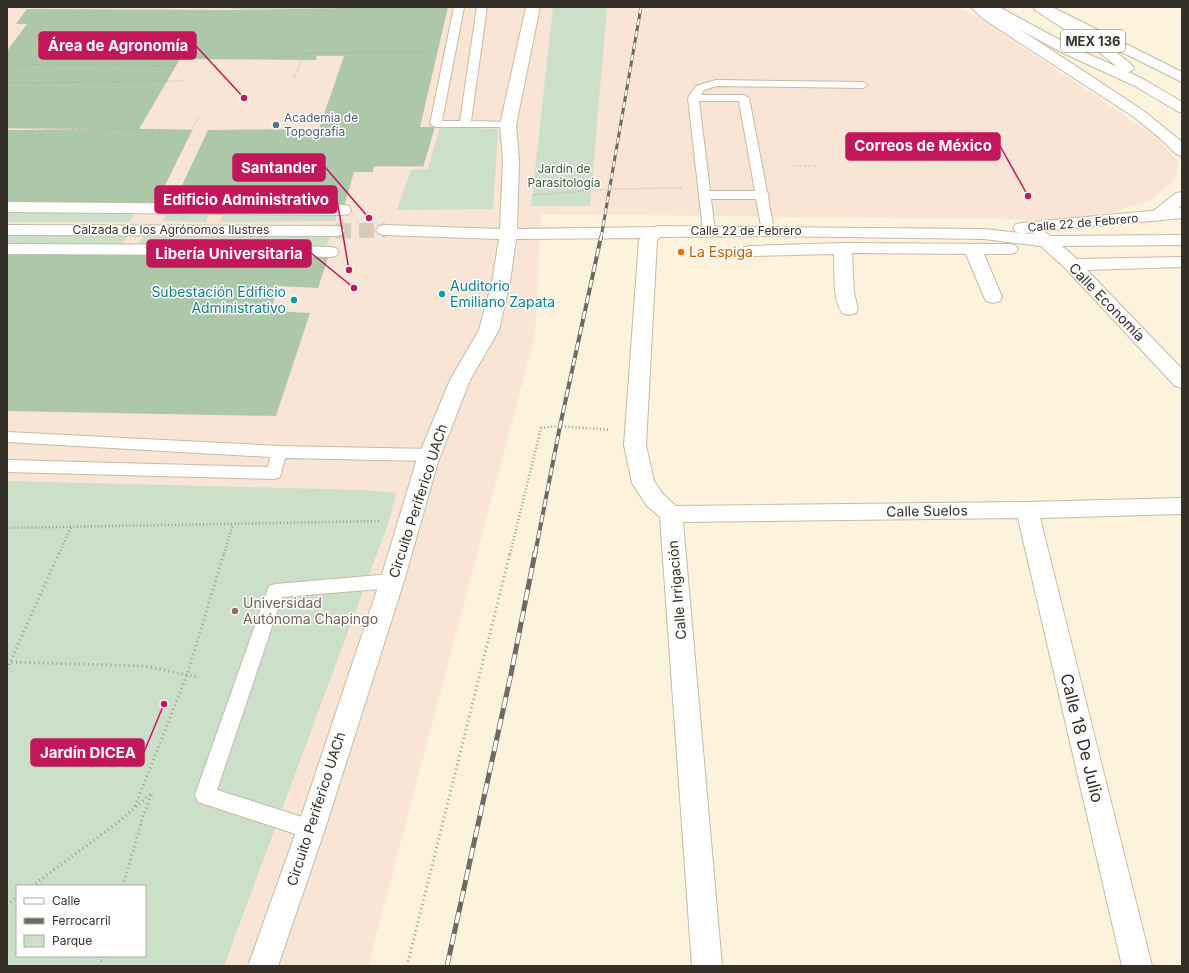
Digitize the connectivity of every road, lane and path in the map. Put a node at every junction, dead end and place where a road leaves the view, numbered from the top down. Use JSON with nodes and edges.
{"nodes":[{"id":1,"x":459,"y":7,"type":"edge"},
{"id":2,"x":482,"y":7,"type":"edge"},
{"id":3,"x":533,"y":7,"type":"edge"},
{"id":4,"x":978,"y":7,"type":"edge"},
{"id":5,"x":989,"y":7,"type":"edge"},
{"id":6,"x":1041,"y":7,"type":"edge"},
{"id":7,"x":1068,"y":50,"type":"junction"},
{"id":8,"x":450,"y":52,"type":"junction"},
{"id":9,"x":7,"y":64,"type":"edge"},
{"id":10,"x":176,"y":66,"type":"dead end"},
{"id":11,"x":294,"y":78,"type":"dead end"},
{"id":12,"x":1182,"y":78,"type":"edge"},
{"id":13,"x":184,"y":81,"type":"dead end"},
{"id":14,"x":7,"y":83,"type":"edge"},
{"id":15,"x":1140,"y":83,"type":"junction"},
{"id":16,"x":863,"y":85,"type":"dead end"},
{"id":17,"x":693,"y":98,"type":"junction"},
{"id":18,"x":1182,"y":108,"type":"edge"},
{"id":19,"x":200,"y":114,"type":"dead end"},
{"id":20,"x":436,"y":124,"type":"junction"},
{"id":21,"x":466,"y":125,"type":"junction"},
{"id":22,"x":508,"y":125,"type":"junction"},
{"id":23,"x":7,"y":128,"type":"edge"},
{"id":24,"x":192,"y":130,"type":"junction"},
{"id":25,"x":1182,"y":133,"type":"edge"},
{"id":26,"x":1182,"y":151,"type":"edge"},
{"id":27,"x":793,"y":166,"type":"dead end"},
{"id":28,"x":817,"y":166,"type":"dead end"},
{"id":29,"x":372,"y":172,"type":"dead end"},
{"id":30,"x":704,"y":192,"type":"junction"},
{"id":31,"x":763,"y":195,"type":"junction"},
{"id":32,"x":511,"y":196,"type":"junction"},
{"id":33,"x":1182,"y":197,"type":"edge"},
{"id":34,"x":7,"y":207,"type":"edge"},
{"id":35,"x":153,"y":209,"type":"junction"},
{"id":36,"x":343,"y":210,"type":"tunnel mouth"},
{"id":37,"x":1182,"y":213,"type":"edge"},
{"id":38,"x":1158,"y":216,"type":"junction"},
{"id":39,"x":1029,"y":227,"type":"junction"},
{"id":40,"x":7,"y":230,"type":"edge"},
{"id":41,"x":385,"y":230,"type":"tunnel mouth"},
{"id":42,"x":336,"y":231,"type":"tunnel mouth"},
{"id":43,"x":659,"y":231,"type":"junction"},
{"id":44,"x":709,"y":231,"type":"junction"},
{"id":45,"x":768,"y":231,"type":"junction"},
{"id":46,"x":508,"y":234,"type":"junction"},
{"id":47,"x":984,"y":234,"type":"junction"},
{"id":48,"x":1182,"y":240,"type":"edge"},
{"id":49,"x":1051,"y":244,"type":"junction"},
{"id":50,"x":843,"y":248,"type":"junction"},
{"id":51,"x":7,"y":249,"type":"edge"},
{"id":52,"x":973,"y":250,"type":"junction"},
{"id":53,"x":750,"y":251,"type":"dead end"},
{"id":54,"x":330,"y":252,"type":"tunnel mouth"},
{"id":55,"x":1182,"y":262,"type":"edge"},
{"id":56,"x":1072,"y":265,"type":"junction"},
{"id":57,"x":993,"y":297,"type":"dead end"},
{"id":58,"x":849,"y":309,"type":"dead end"},
{"id":59,"x":1182,"y":381,"type":"edge"},
{"id":60,"x":7,"y":437,"type":"edge"},
{"id":61,"x":635,"y":445,"type":"junction"},
{"id":62,"x":279,"y":452,"type":"junction"},
{"id":63,"x":430,"y":455,"type":"junction"},
{"id":64,"x":7,"y":466,"type":"edge"},
{"id":65,"x":1182,"y":506,"type":"edge"},
{"id":66,"x":1027,"y":510,"type":"junction"},
{"id":67,"x":672,"y":514,"type":"junction"},
{"id":68,"x":410,"y":520,"type":"junction"},
{"id":69,"x":233,"y":524,"type":"junction"},
{"id":70,"x":71,"y":527,"type":"junction"},
{"id":71,"x":7,"y":528,"type":"edge"},
{"id":72,"x":392,"y":581,"type":"junction"},
{"id":73,"x":9,"y":662,"type":"edge"},
{"id":74,"x":7,"y":669,"type":"edge"},
{"id":75,"x":187,"y":675,"type":"junction"},
{"id":76,"x":197,"y":677,"type":"dead end"},
{"id":77,"x":136,"y":806,"type":"junction"},
{"id":78,"x":311,"y":829,"type":"junction"},
{"id":79,"x":33,"y":885,"type":"edge"},
{"id":80,"x":123,"y":885,"type":"edge"},
{"id":81,"x":16,"y":898,"type":"edge"},
{"id":82,"x":7,"y":905,"type":"edge"},
{"id":83,"x":264,"y":966,"type":"edge"},
{"id":84,"x":407,"y":966,"type":"edge"},
{"id":85,"x":707,"y":966,"type":"edge"},
{"id":86,"x":1137,"y":966,"type":"edge"}],
"edges":[{"from":1,"to":8,"type":"lane"},
{"from":2,"to":21,"type":"lane"},
{"from":3,"to":22,"type":"main road","name":"Circuito Periferico UACh"},
{"from":4,"to":26,"type":"main road"},
{"from":5,"to":7,"type":"main road","number":"MEX 136"},
{"from":6,"to":12,"type":"main road"},
{"from":6,"to":15,"type":"main road","number":"MEX 136"},
{"from":7,"to":15,"type":"main road","number":"MEX 136"},
{"from":7,"to":25,"type":"main road"},
{"from":8,"to":11,"type":"path"},
{"from":8,"to":20,"type":"lane"},
{"from":9,"to":10,"type":"path"},
{"from":13,"to":14,"type":"path"},
{"from":15,"to":18,"type":"main road","number":"MEX 136"},
{"from":16,"to":17,"type":"lane"},
{"from":17,"to":30,"type":"lane"},
{"from":17,"to":31,"type":"lane"},
{"from":19,"to":24,"type":"path"},
{"from":20,"to":21,"type":"lane"},
{"from":20,"to":29,"type":"path"},
{"from":21,"to":22,"type":"lane"},
{"from":22,"to":32,"type":"main road","name":"Circuito Periferico UACh"},
{"from":23,"to":24,"type":"path"},
{"from":24,"to":35,"type":"path"},
{"from":27,"to":28,"type":"path"},
{"from":30,"to":31,"type":"lane"},
{"from":30,"to":32,"type":"path"},
{"from":30,"to":44,"type":"lane"},
{"from":31,"to":45,"type":"lane"},
{"from":32,"to":46,"type":"main road","name":"Circuito Periferico UACh"},
{"from":33,"to":38,"type":"main road"},
{"from":34,"to":35,"type":"main road","name":"Calzada de los Agrónomos Ilustres"},
{"from":35,"to":36,"type":"main road","name":"Calzada de los Agrónomos Ilustres"},
{"from":37,"to":38,"type":"main road","name":"Calle 22 de Febrero"},
{"from":38,"to":39,"type":"main road","name":"Calle 22 de Febrero"},
{"from":39,"to":47,"type":"main road","name":"Calle 22 de Febrero"},
{"from":39,"to":49,"type":"main road","name":"Calle Economía"},
{"from":40,"to":42,"type":"main road","name":"Calzada de los Agrónomos Ilustres"},
{"from":41,"to":46,"type":"main road"},
{"from":43,"to":44,"type":"main road","name":"Calle 22 de Febrero"},
{"from":43,"to":46,"type":"main road","name":"Calle 22 de Febrero"},
{"from":43,"to":61,"type":"main road"},
{"from":44,"to":45,"type":"main road","name":"Calle 22 de Febrero"},
{"from":45,"to":47,"type":"main road","name":"Calle 22 de Febrero"},
{"from":46,"to":63,"type":"main road","name":"Circuito Periferico UACh"},
{"from":47,"to":49,"type":"main road","name":"Calle 22 de Febrero"},
{"from":48,"to":49,"type":"main road","name":"Calle 22 de Febrero"},
{"from":49,"to":52,"type":"main road"},
{"from":49,"to":56,"type":"main road","name":"Calle Economía"},
{"from":50,"to":52,"type":"main road"},
{"from":50,"to":53,"type":"main road"},
{"from":50,"to":58,"type":"main road"},
{"from":51,"to":54,"type":"main road","name":"Calzada de los Agrónomos Ilustres"},
{"from":52,"to":57,"type":"main road"},
{"from":55,"to":56,"type":"main road"},
{"from":56,"to":59,"type":"main road","name":"Calle Economía"},
{"from":60,"to":62,"type":"lane"},
{"from":61,"to":67,"type":"main road"},
{"from":61,"to":84,"type":"path"},
{"from":62,"to":63,"type":"lane"},
{"from":62,"to":64,"type":"lane"},
{"from":63,"to":68,"type":"main road","name":"Circuito Periferico UACh"},
{"from":65,"to":66,"type":"main road","name":"Calle Suelos"},
{"from":66,"to":67,"type":"main road","name":"Calle Suelos"},
{"from":66,"to":86,"type":"main road","name":"Calle 18 De Julio"},
{"from":67,"to":85,"type":"main road","name":"Calle Irrigación"},
{"from":68,"to":69,"type":"path"},
{"from":68,"to":72,"type":"main road","name":"Circuito Periferico UACh"},
{"from":69,"to":70,"type":"path"},
{"from":69,"to":75,"type":"path"},
{"from":70,"to":71,"type":"path"},
{"from":70,"to":73,"type":"path"},
{"from":72,"to":78,"type":"main road","name":"Circuito Periferico UACh"},
{"from":72,"to":78,"type":"lane"},
{"from":73,"to":74,"type":"path"},
{"from":73,"to":75,"type":"path"},
{"from":75,"to":76,"type":"path"},
{"from":75,"to":77,"type":"path"},
{"from":77,"to":79,"type":"path"},
{"from":77,"to":80,"type":"path"},
{"from":78,"to":83,"type":"main road","name":"Circuito Periferico UACh"},
{"from":81,"to":82,"type":"path"}]}
